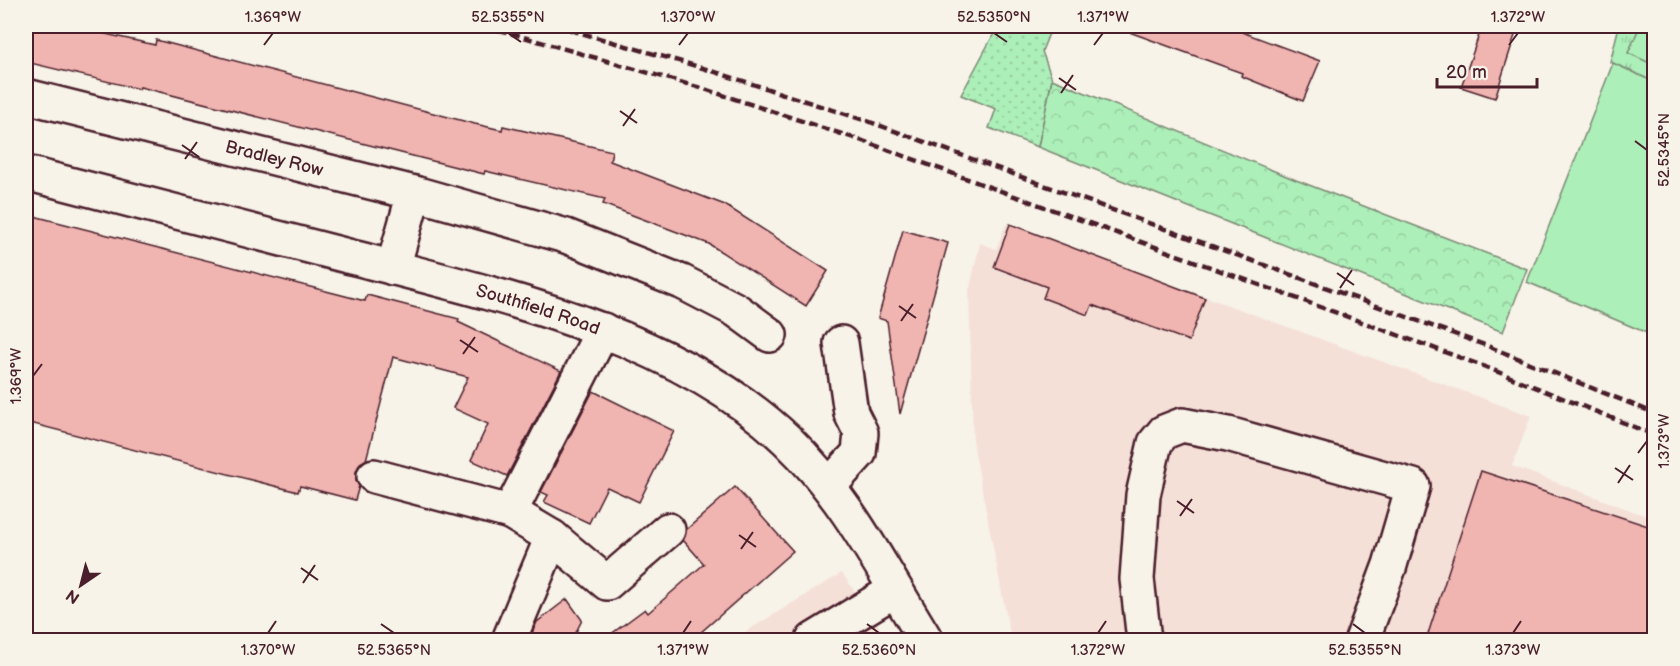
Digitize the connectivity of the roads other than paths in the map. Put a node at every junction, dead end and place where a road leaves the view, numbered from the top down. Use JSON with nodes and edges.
{"nodes":[{"id":1,"x":26,"y":96,"type":"edge"},
{"id":2,"x":26,"y":173,"type":"edge"},
{"id":3,"x":414,"y":193,"type":"junction"},
{"id":4,"x":393,"y":268,"type":"junction"},
{"id":5,"x":603,"y":330,"type":"junction"},
{"id":6,"x":770,"y":335,"type":"dead end"},
{"id":7,"x":841,"y":343,"type":"dead end"},
{"id":8,"x":374,"y":476,"type":"dead end"},
{"id":9,"x":830,"y":486,"type":"junction"},
{"id":10,"x":510,"y":512,"type":"junction"},
{"id":11,"x":668,"y":530,"type":"dead end"},
{"id":12,"x":552,"y":537,"type":"junction"},
{"id":13,"x":895,"y":590,"type":"junction"},
{"id":14,"x":509,"y":640,"type":"edge"},
{"id":15,"x":813,"y":640,"type":"edge"},
{"id":16,"x":926,"y":640,"type":"edge"},
{"id":17,"x":1144,"y":640,"type":"edge"},
{"id":18,"x":1362,"y":640,"type":"edge"}],
"edges":[{"from":1,"to":3,"type":"main road","name":"Bradley Row"},
{"from":2,"to":4,"type":"main road","name":"Southfield Road"},
{"from":3,"to":4,"type":"main road"},
{"from":3,"to":6,"type":"main road","name":"Bradley Row"},
{"from":4,"to":5,"type":"main road","name":"Southfield Road"},
{"from":5,"to":9,"type":"main road","name":"Southfield Road"},
{"from":5,"to":10,"type":"main road"},
{"from":7,"to":9,"type":"main road"},
{"from":8,"to":10,"type":"main road"},
{"from":9,"to":13,"type":"main road","name":"Southfield Road"},
{"from":10,"to":12,"type":"main road"},
{"from":11,"to":12,"type":"main road"},
{"from":12,"to":14,"type":"main road"},
{"from":13,"to":15,"type":"main road"},
{"from":13,"to":16,"type":"main road","name":"Southfield Road"},
{"from":17,"to":18,"type":"main road"}]}
